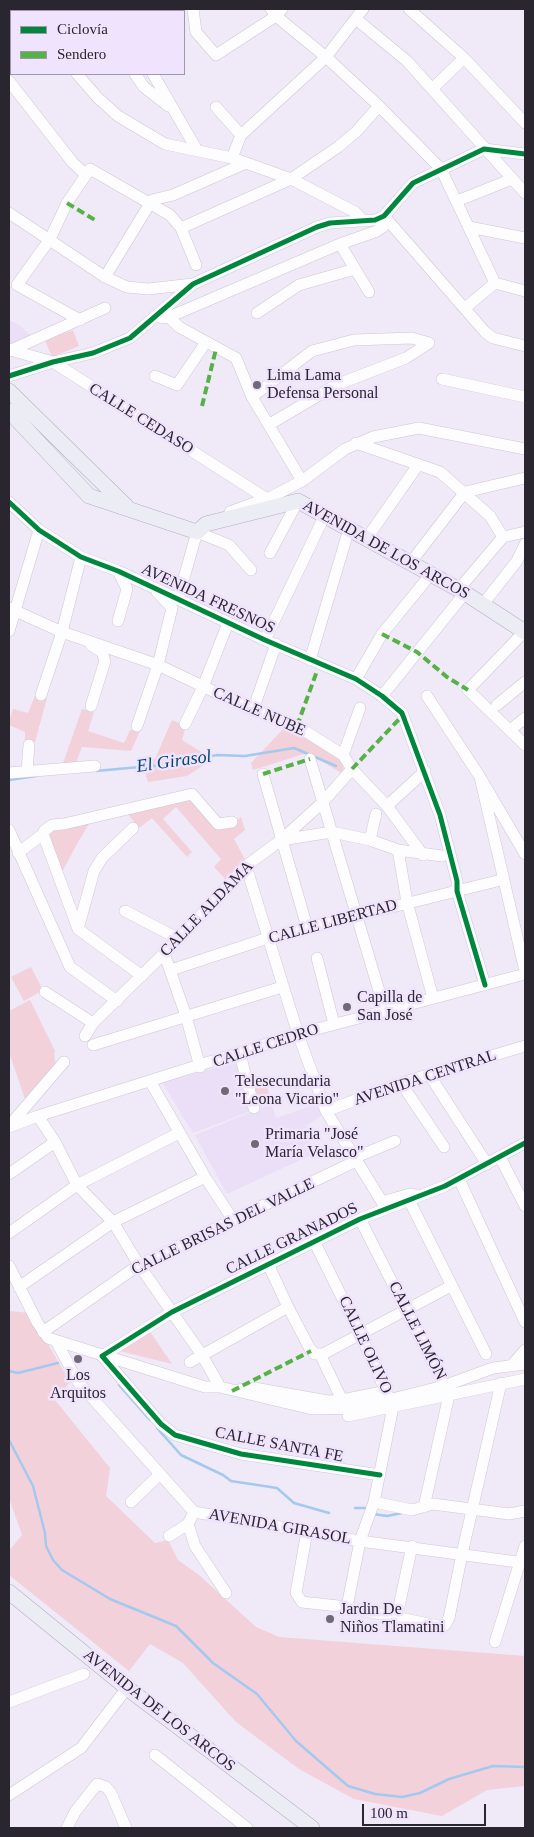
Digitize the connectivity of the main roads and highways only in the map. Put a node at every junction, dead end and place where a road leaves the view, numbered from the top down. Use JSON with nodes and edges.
{"nodes":[{"id":1,"x":9,"y":391,"type":"edge"},
{"id":2,"x":9,"y":411,"type":"edge"},
{"id":3,"x":127,"y":507,"type":"junction"},
{"id":4,"x":525,"y":632,"type":"edge"},
{"id":5,"x":9,"y":1592,"type":"edge"},
{"id":6,"x":312,"y":1828,"type":"edge"}],
"edges":[{"from":1,"to":3,"type":"main road"},
{"from":2,"to":3,"type":"main road"},
{"from":3,"to":4,"type":"main road","name":"AVENIDA DE LOS ARCOS"},
{"from":5,"to":6,"type":"main road","name":"AVENIDA DE LOS ARCOS"}]}
